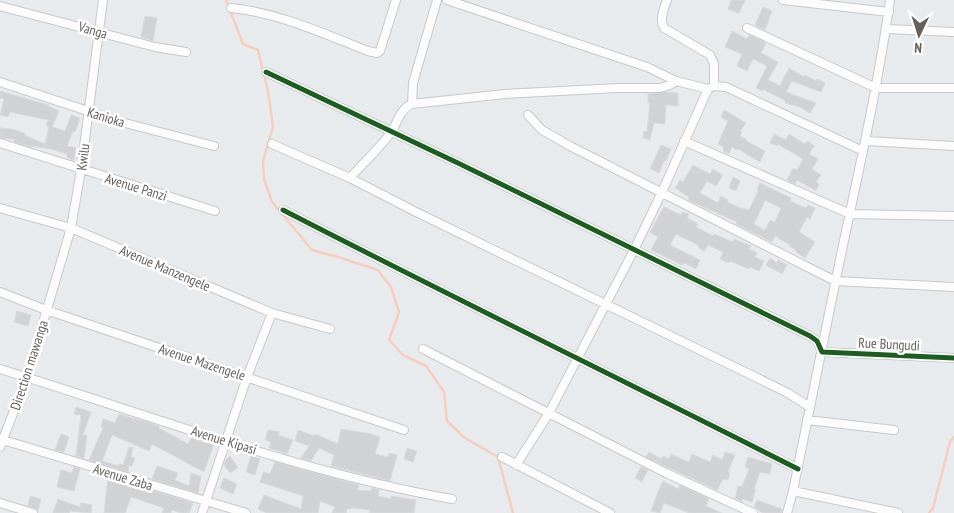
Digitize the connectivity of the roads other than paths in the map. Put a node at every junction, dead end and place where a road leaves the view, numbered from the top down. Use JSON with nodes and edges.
{"nodes":[{"id":1,"x":103,"y":0,"type":"edge"},
{"id":2,"x":396,"y":0,"type":"edge"},
{"id":3,"x":437,"y":0,"type":"edge"},
{"id":4,"x":447,"y":0,"type":"edge"},
{"id":5,"x":667,"y":0,"type":"edge"},
{"id":6,"x":783,"y":0,"type":"edge"},
{"id":7,"x":890,"y":0,"type":"edge"},
{"id":8,"x":0,"y":6,"type":"edge"},
{"id":9,"x":231,"y":8,"type":"dead end"},
{"id":10,"x":889,"y":12,"type":"junction"},
{"id":11,"x":747,"y":28,"type":"dead end"},
{"id":12,"x":886,"y":29,"type":"junction"},
{"id":13,"x":99,"y":31,"type":"junction"},
{"id":14,"x":954,"y":32,"type":"edge"},
{"id":15,"x":186,"y":52,"type":"dead end"},
{"id":16,"x":266,"y":72,"type":"dead end"},
{"id":17,"x":676,"y":81,"type":"junction"},
{"id":18,"x":0,"y":82,"type":"edge"},
{"id":19,"x":711,"y":87,"type":"junction"},
{"id":20,"x":876,"y":88,"type":"junction"},
{"id":21,"x":954,"y":88,"type":"edge"},
{"id":22,"x":412,"y":104,"type":"junction"},
{"id":23,"x":88,"y":112,"type":"junction"},
{"id":24,"x":528,"y":115,"type":"dead end"},
{"id":25,"x":392,"y":132,"type":"junction"},
{"id":26,"x":684,"y":141,"type":"junction"},
{"id":27,"x":866,"y":142,"type":"junction"},
{"id":28,"x":0,"y":144,"type":"edge"},
{"id":29,"x":272,"y":144,"type":"dead end"},
{"id":30,"x":214,"y":146,"type":"dead end"},
{"id":31,"x":954,"y":146,"type":"edge"},
{"id":32,"x":863,"y":150,"type":"junction"},
{"id":33,"x":82,"y":170,"type":"junction"},
{"id":34,"x":350,"y":178,"type":"junction"},
{"id":35,"x":662,"y":192,"type":"junction"},
{"id":36,"x":0,"y":208,"type":"edge"},
{"id":37,"x":283,"y":210,"type":"dead end"},
{"id":38,"x":215,"y":211,"type":"dead end"},
{"id":39,"x":850,"y":214,"type":"junction"},
{"id":40,"x":954,"y":216,"type":"edge"},
{"id":41,"x":71,"y":228,"type":"junction"},
{"id":42,"x":634,"y":250,"type":"junction"},
{"id":43,"x":835,"y":280,"type":"junction"},
{"id":44,"x":954,"y":286,"type":"edge"},
{"id":45,"x":0,"y":292,"type":"edge"},
{"id":46,"x":605,"y":304,"type":"junction"},
{"id":47,"x":46,"y":310,"type":"junction"},
{"id":48,"x":272,"y":313,"type":"junction"},
{"id":49,"x":330,"y":330,"type":"dead end"},
{"id":50,"x":423,"y":349,"type":"dead end"},
{"id":51,"x":822,"y":352,"type":"junction"},
{"id":52,"x":578,"y":357,"type":"junction"},
{"id":53,"x":954,"y":358,"type":"edge"},
{"id":54,"x":0,"y":369,"type":"edge"},
{"id":55,"x":27,"y":377,"type":"junction"},
{"id":56,"x":247,"y":377,"type":"junction"},
{"id":57,"x":810,"y":406,"type":"junction"},
{"id":58,"x":549,"y":413,"type":"junction"},
{"id":59,"x":807,"y":420,"type":"junction"},
{"id":60,"x":404,"y":430,"type":"dead end"},
{"id":61,"x":894,"y":430,"type":"dead end"},
{"id":62,"x":1,"y":442,"type":"edge"},
{"id":63,"x":225,"y":442,"type":"junction"},
{"id":64,"x":502,"y":457,"type":"dead end"},
{"id":65,"x":516,"y":465,"type":"junction"},
{"id":66,"x":798,"y":469,"type":"junction"},
{"id":67,"x":793,"y":491,"type":"junction"},
{"id":68,"x":452,"y":499,"type":"dead end"},
{"id":69,"x":206,"y":502,"type":"junction"},
{"id":70,"x":0,"y":503,"type":"edge"},
{"id":71,"x":33,"y":513,"type":"edge"},
{"id":72,"x":202,"y":513,"type":"edge"},
{"id":73,"x":246,"y":513,"type":"edge"},
{"id":74,"x":610,"y":513,"type":"edge"},
{"id":75,"x":753,"y":513,"type":"edge"},
{"id":76,"x":787,"y":513,"type":"edge"},
{"id":77,"x":898,"y":513,"type":"edge"}],
"edges":[{"from":1,"to":13,"type":"street","name":"Kwilu"},
{"from":2,"to":9,"type":"street"},
{"from":3,"to":22,"type":"street"},
{"from":4,"to":17,"type":"street"},
{"from":5,"to":19,"type":"street"},
{"from":6,"to":10,"type":"street"},
{"from":7,"to":10,"type":"street"},
{"from":8,"to":13,"type":"street","name":"Vanga"},
{"from":10,"to":12,"type":"street"},
{"from":11,"to":20,"type":"street"},
{"from":12,"to":14,"type":"street"},
{"from":12,"to":20,"type":"street"},
{"from":13,"to":15,"type":"street","name":"Vanga"},
{"from":13,"to":23,"type":"street","name":"Kwilu"},
{"from":16,"to":25,"type":"street"},
{"from":17,"to":19,"type":"street"},
{"from":17,"to":22,"type":"street"},
{"from":18,"to":23,"type":"street","name":"Kanioka"},
{"from":19,"to":26,"type":"street"},
{"from":19,"to":32,"type":"street"},
{"from":20,"to":21,"type":"street"},
{"from":20,"to":27,"type":"street"},
{"from":22,"to":25,"type":"street"},
{"from":23,"to":30,"type":"street","name":"Kanioka"},
{"from":23,"to":33,"type":"street","name":"Kwilu"},
{"from":24,"to":35,"type":"street"},
{"from":25,"to":34,"type":"street"},
{"from":25,"to":42,"type":"street"},
{"from":26,"to":35,"type":"street"},
{"from":26,"to":39,"type":"street"},
{"from":27,"to":31,"type":"street"},
{"from":27,"to":32,"type":"street"},
{"from":28,"to":33,"type":"street","name":"Avenue Panzi"},
{"from":29,"to":34,"type":"street"},
{"from":32,"to":39,"type":"street"},
{"from":33,"to":38,"type":"street","name":"Avenue Panzi"},
{"from":33,"to":41,"type":"street","name":"Kwilu"},
{"from":34,"to":46,"type":"street"},
{"from":35,"to":42,"type":"street"},
{"from":35,"to":43,"type":"street"},
{"from":36,"to":41,"type":"street","name":"Avenue Manzengele"},
{"from":37,"to":52,"type":"street"},
{"from":39,"to":40,"type":"street"},
{"from":39,"to":43,"type":"street"},
{"from":41,"to":47,"type":"street","name":"Kwilu"},
{"from":41,"to":48,"type":"street","name":"Avenue Manzengele"},
{"from":42,"to":46,"type":"street"},
{"from":42,"to":51,"type":"street"},
{"from":43,"to":44,"type":"street"},
{"from":43,"to":51,"type":"street"},
{"from":45,"to":47,"type":"street","name":"Avenue Mazengele"},
{"from":46,"to":52,"type":"street"},
{"from":46,"to":57,"type":"street"},
{"from":47,"to":55,"type":"street","name":"Direction mawanga"},
{"from":47,"to":56,"type":"street","name":"Avenue Mazengele"},
{"from":48,"to":49,"type":"street","name":"Avenue Manzengele"},
{"from":48,"to":56,"type":"street"},
{"from":50,"to":58,"type":"street"},
{"from":51,"to":53,"type":"street","name":"Rue Bungudi"},
{"from":51,"to":57,"type":"street"},
{"from":52,"to":58,"type":"street"},
{"from":52,"to":66,"type":"street"},
{"from":54,"to":55,"type":"street","name":"Avenue Kipasi"},
{"from":55,"to":62,"type":"street","name":"Direction mawanga"},
{"from":55,"to":63,"type":"street","name":"Avenue Kipasi"},
{"from":56,"to":60,"type":"street","name":"Avenue Mazengele"},
{"from":56,"to":63,"type":"street"},
{"from":57,"to":59,"type":"street"},
{"from":58,"to":65,"type":"street"},
{"from":58,"to":75,"type":"street"},
{"from":59,"to":61,"type":"street"},
{"from":59,"to":66,"type":"street"},
{"from":62,"to":69,"type":"street","name":"Avenue Zaba"},
{"from":63,"to":68,"type":"street","name":"Avenue Kipasi"},
{"from":63,"to":69,"type":"street"},
{"from":64,"to":65,"type":"street"},
{"from":65,"to":74,"type":"street"},
{"from":66,"to":67,"type":"street"},
{"from":67,"to":76,"type":"street"},
{"from":67,"to":77,"type":"street"},
{"from":69,"to":72,"type":"street"},
{"from":69,"to":73,"type":"street","name":"Avenue Zaba"},
{"from":70,"to":71,"type":"street"}]}
